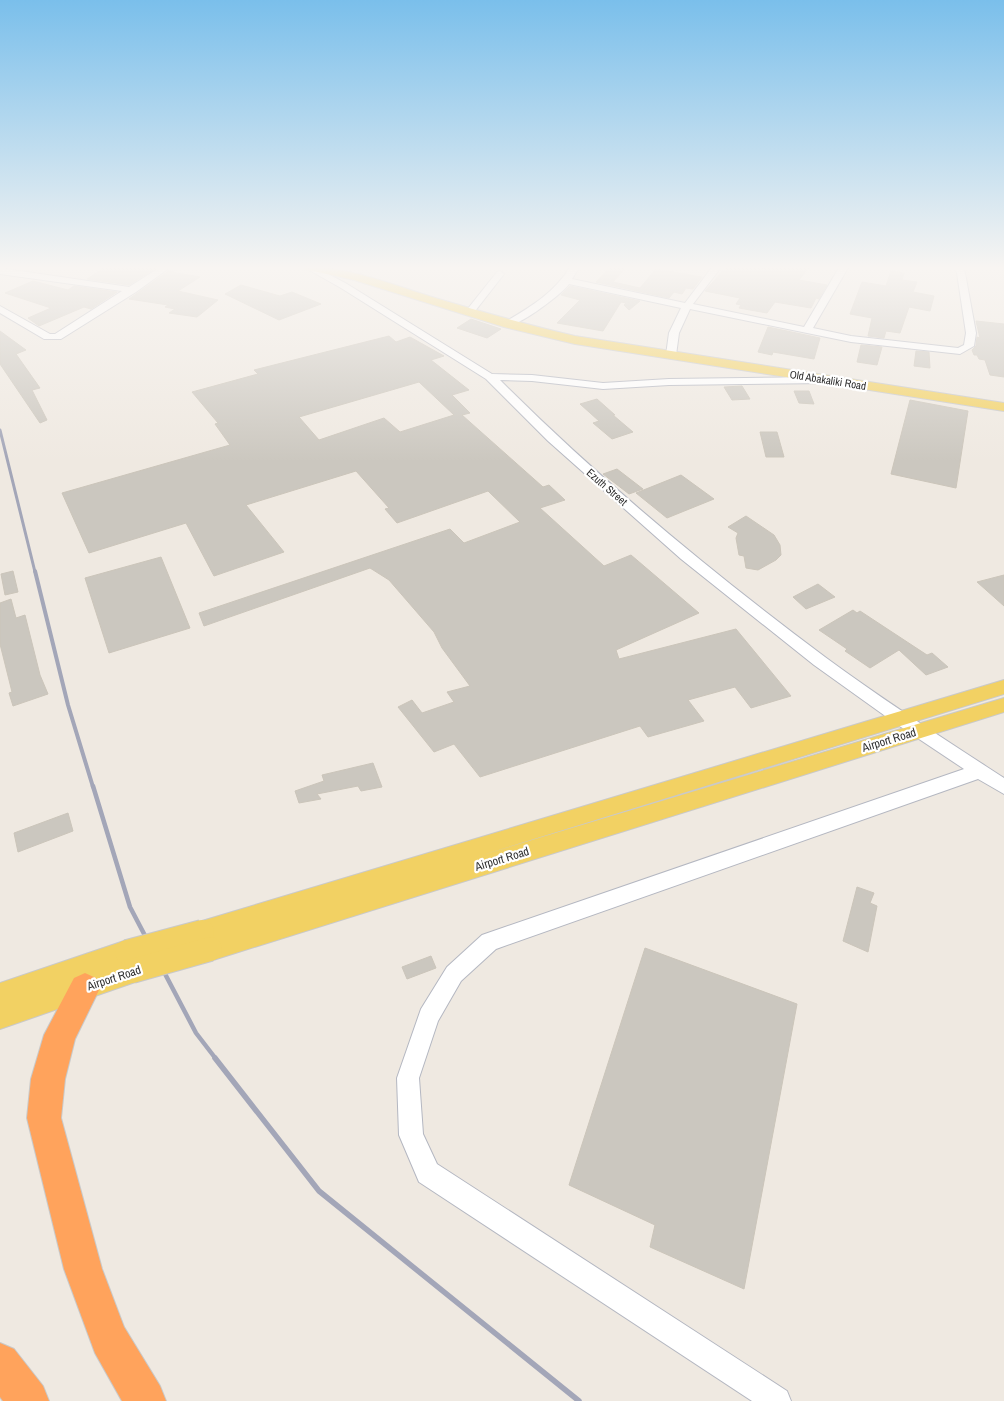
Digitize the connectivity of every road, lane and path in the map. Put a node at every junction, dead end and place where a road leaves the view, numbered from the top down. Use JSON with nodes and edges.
{"nodes":[{"id":1,"x":38,"y":331,"type":"edge"},
{"id":2,"x":66,"y":331,"type":"edge"},
{"id":3,"x":417,"y":331,"type":"edge"},
{"id":4,"x":539,"y":331,"type":"edge"},
{"id":5,"x":675,"y":331,"type":"edge"},
{"id":6,"x":815,"y":331,"type":"edge"},
{"id":7,"x":971,"y":331,"type":"edge"},
{"id":8,"x":671,"y":356,"type":"junction"},
{"id":9,"x":490,"y":377,"type":"junction"},
{"id":10,"x":830,"y":380,"type":"junction"},
{"id":11,"x":1004,"y":407,"type":"edge"},
{"id":12,"x":1004,"y":687,"type":"edge"},
{"id":13,"x":1004,"y":705,"type":"edge"},
{"id":14,"x":910,"y":725,"type":"junction"},
{"id":15,"x":980,"y":771,"type":"junction"},
{"id":16,"x":1004,"y":787,"type":"edge"},
{"id":17,"x":130,"y":962,"type":"junction"},
{"id":18,"x":85,"y":988,"type":"junction"},
{"id":19,"x":0,"y":996,"type":"edge"},
{"id":20,"x":0,"y":1016,"type":"edge"},
{"id":21,"x":0,"y":1363,"type":"edge"},
{"id":22,"x":28,"y":1401,"type":"edge"},
{"id":23,"x":145,"y":1401,"type":"edge"},
{"id":24,"x":777,"y":1401,"type":"edge"}],
"edges":[{"from":1,"to":2,"type":"street"},
{"from":3,"to":9,"type":"street","name":"Ezuth Street"},
{"from":4,"to":8,"type":"main road","name":"Old Abakaliki Road"},
{"from":5,"to":8,"type":"street"},
{"from":6,"to":7,"type":"street"},
{"from":8,"to":10,"type":"main road","name":"Old Abakaliki Road"},
{"from":9,"to":10,"type":"street"},
{"from":9,"to":14,"type":"street","name":"Ezuth Street"},
{"from":10,"to":11,"type":"main road","name":"Old Abakaliki Road"},
{"from":12,"to":14,"type":"main road","name":"Airport Road"},
{"from":13,"to":14,"type":"main road","name":"Airport Road"},
{"from":14,"to":15,"type":"street","name":"Ezuth Street"},
{"from":14,"to":17,"type":"main road","name":"Airport Road","bridge":true},
{"from":15,"to":16,"type":"street","name":"Ezuth Street"},
{"from":15,"to":24,"type":"street"},
{"from":17,"to":18,"type":"main road","name":"Airport Road"},
{"from":17,"to":19,"type":"main road","name":"Airport Road"},
{"from":18,"to":20,"type":"main road","name":"Airport Road"},
{"from":18,"to":23,"type":"highway"},
{"from":21,"to":22,"type":"highway"}]}
